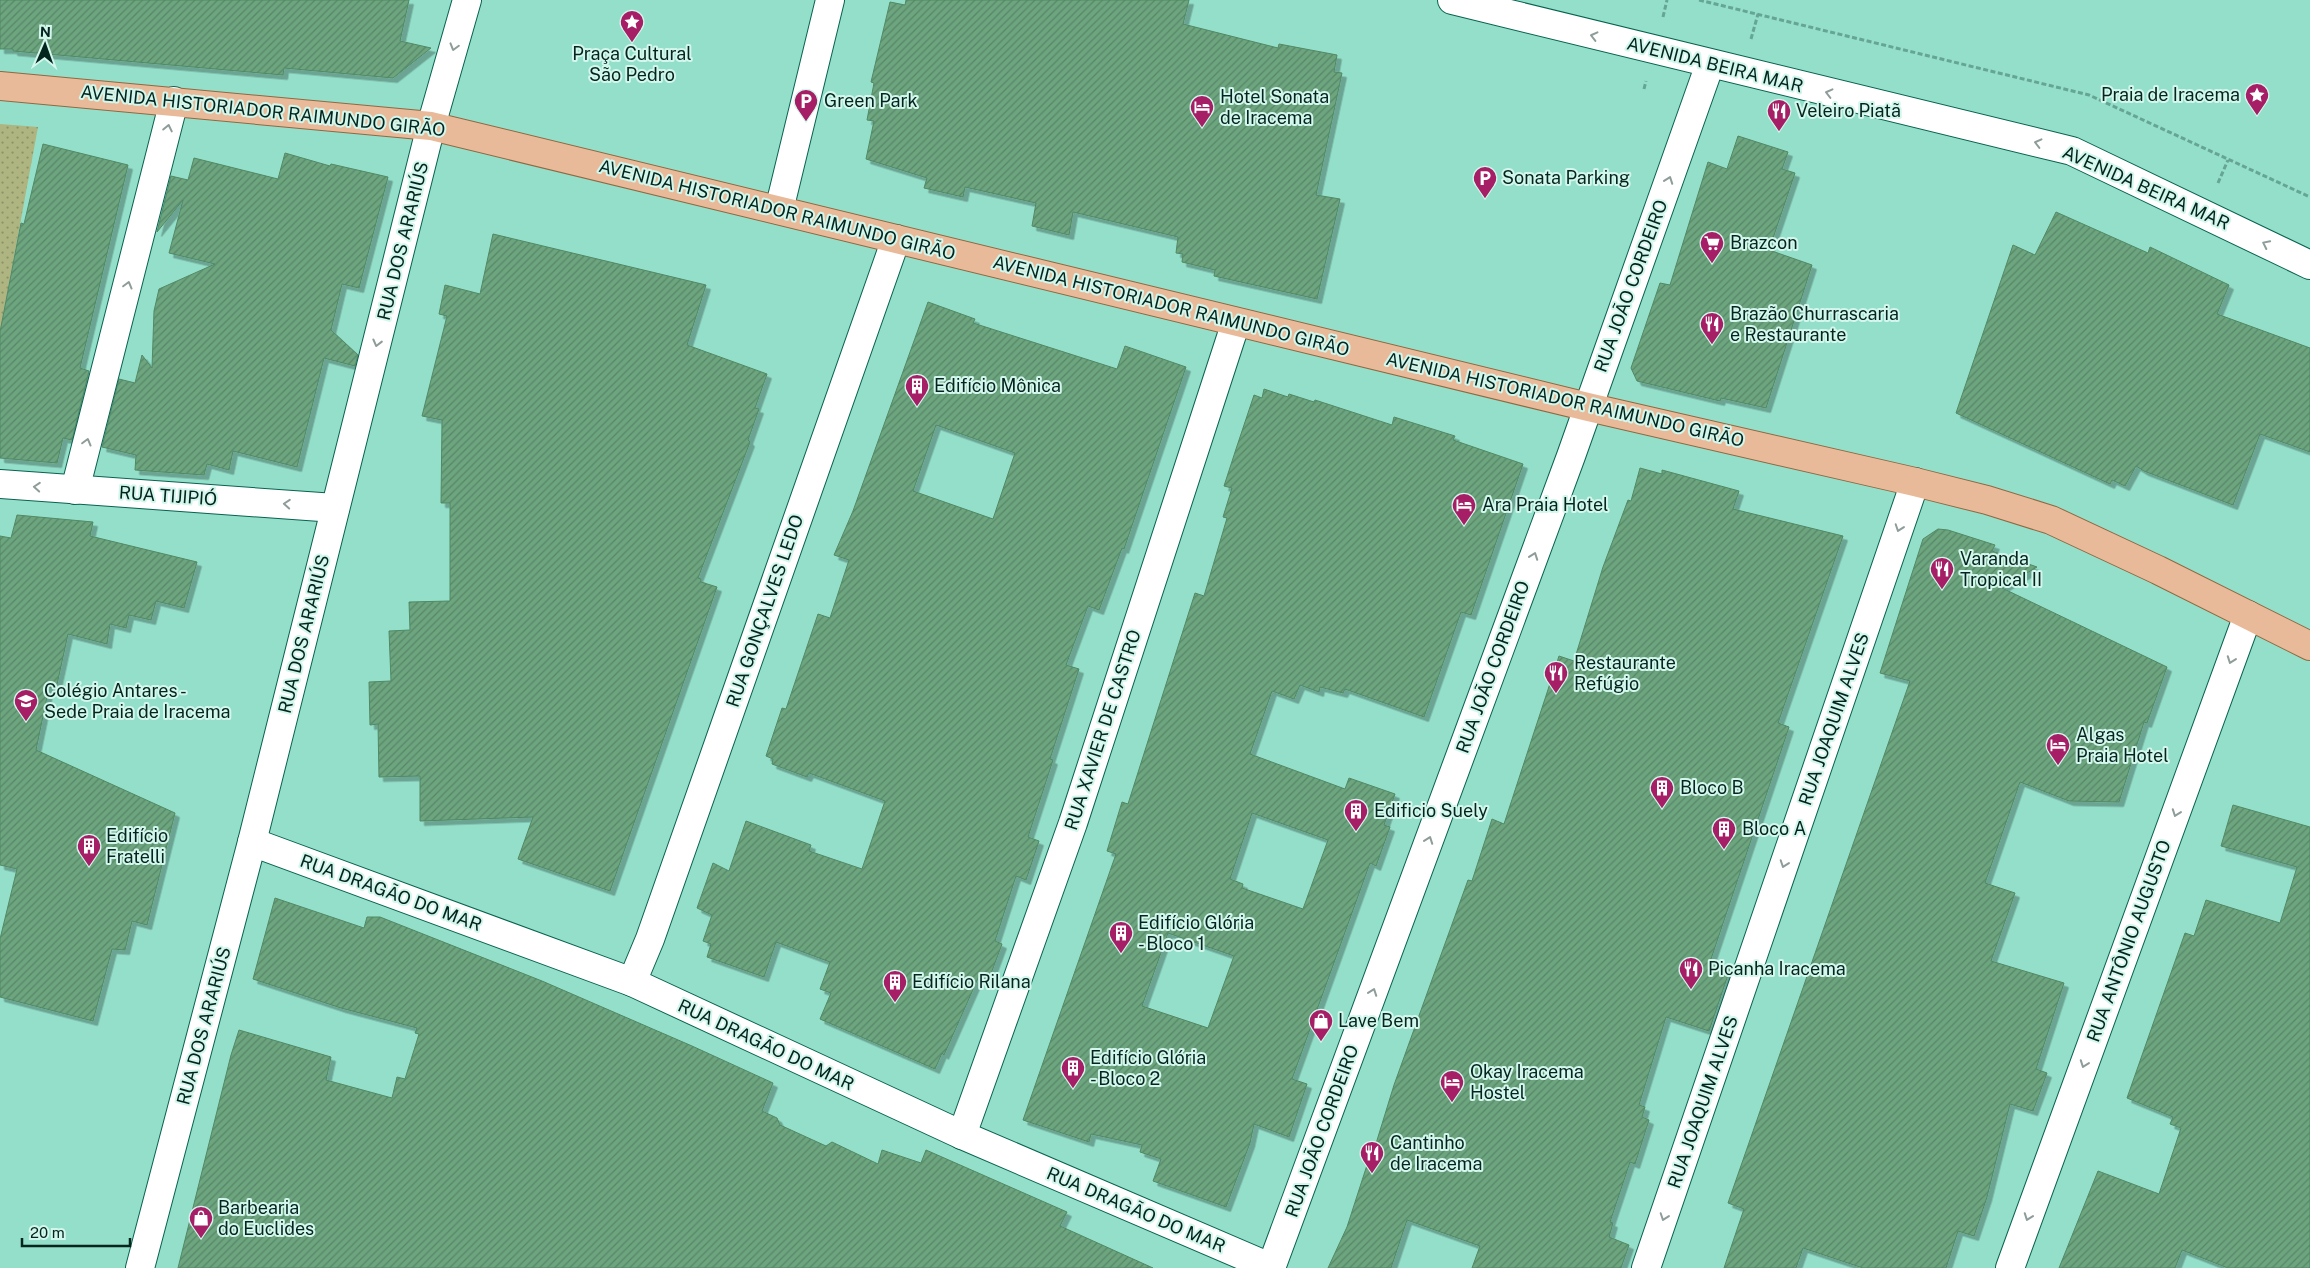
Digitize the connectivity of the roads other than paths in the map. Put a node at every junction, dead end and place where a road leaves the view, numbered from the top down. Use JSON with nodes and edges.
{"nodes":[{"id":1,"x":467,"y":0,"type":"edge"},
{"id":2,"x":830,"y":0,"type":"edge"},
{"id":3,"x":1452,"y":0,"type":"edge"},
{"id":4,"x":1710,"y":64,"type":"junction"},
{"id":5,"x":0,"y":86,"type":"edge"},
{"id":6,"x":174,"y":101,"type":"junction"},
{"id":7,"x":432,"y":126,"type":"junction"},
{"id":8,"x":779,"y":210,"type":"junction"},
{"id":9,"x":896,"y":239,"type":"junction"},
{"id":10,"x":2310,"y":266,"type":"edge"},
{"id":11,"x":1236,"y":322,"type":"junction"},
{"id":12,"x":1588,"y":408,"type":"junction"},
{"id":13,"x":1915,"y":482,"type":"junction"},
{"id":14,"x":0,"y":484,"type":"edge"},
{"id":15,"x":75,"y":490,"type":"junction"},
{"id":16,"x":335,"y":508,"type":"junction"},
{"id":17,"x":2248,"y":614,"type":"junction"},
{"id":18,"x":2310,"y":646,"type":"edge"},
{"id":19,"x":252,"y":842,"type":"junction"},
{"id":20,"x":632,"y":982,"type":"junction"},
{"id":21,"x":962,"y":1135,"type":"junction"},
{"id":22,"x":140,"y":1268,"type":"edge"},
{"id":23,"x":1272,"y":1268,"type":"edge"},
{"id":24,"x":1646,"y":1268,"type":"edge"},
{"id":25,"x":2010,"y":1268,"type":"edge"}],
"edges":[{"from":1,"to":7,"type":"street","name":"RUA DOS ARARIÚS","one_way":true},
{"from":2,"to":8,"type":"street"},
{"from":4,"to":3,"type":"street","name":"AVENIDA BEIRA MAR","one_way":true},
{"from":10,"to":4,"type":"street","name":"AVENIDA BEIRA MAR","one_way":true},
{"from":12,"to":4,"type":"street","name":"RUA JOÃO CORDEIRO","one_way":true},
{"from":5,"to":6,"type":"main road","name":"AVENIDA HISTORIADOR RAIMUNDO GIRÃO"},
{"from":6,"to":7,"type":"main road","name":"AVENIDA HISTORIADOR RAIMUNDO GIRÃO"},
{"from":15,"to":6,"type":"street","one_way":true},
{"from":7,"to":8,"type":"main road","name":"AVENIDA HISTORIADOR RAIMUNDO GIRÃO"},
{"from":7,"to":16,"type":"street","name":"RUA DOS ARARIÚS","one_way":true},
{"from":8,"to":9,"type":"main road","name":"AVENIDA HISTORIADOR RAIMUNDO GIRÃO"},
{"from":9,"to":11,"type":"main road","name":"AVENIDA HISTORIADOR RAIMUNDO GIRÃO"},
{"from":9,"to":20,"type":"street","name":"RUA GONÇALVES LEDO"},
{"from":11,"to":12,"type":"main road","name":"AVENIDA HISTORIADOR RAIMUNDO GIRÃO"},
{"from":11,"to":21,"type":"street","name":"RUA XAVIER DE CASTRO"},
{"from":12,"to":13,"type":"main road","name":"AVENIDA HISTORIADOR RAIMUNDO GIRÃO"},
{"from":23,"to":12,"type":"street","name":"RUA JOÃO CORDEIRO","one_way":true},
{"from":13,"to":17,"type":"main road","name":"AVENIDA HISTORIADOR RAIMUNDO GIRÃO"},
{"from":13,"to":24,"type":"street","name":"RUA JOAQUIM ALVES","one_way":true},
{"from":15,"to":14,"type":"street","name":"RUA TIJIPIÓ","one_way":true},
{"from":16,"to":15,"type":"street","name":"RUA TIJIPIÓ","one_way":true},
{"from":16,"to":19,"type":"street","name":"RUA DOS ARARIÚS"},
{"from":17,"to":18,"type":"main road","name":"AVENIDA HISTORIADOR RAIMUNDO GIRÃO"},
{"from":17,"to":25,"type":"street","name":"RUA ANTÔNIO AUGUSTO","one_way":true},
{"from":19,"to":20,"type":"street","name":"RUA DRAGÃO DO MAR"},
{"from":19,"to":22,"type":"street","name":"RUA DOS ARARIÚS"},
{"from":20,"to":21,"type":"street","name":"RUA DRAGÃO DO MAR"},
{"from":21,"to":23,"type":"street","name":"RUA DRAGÃO DO MAR"}]}
